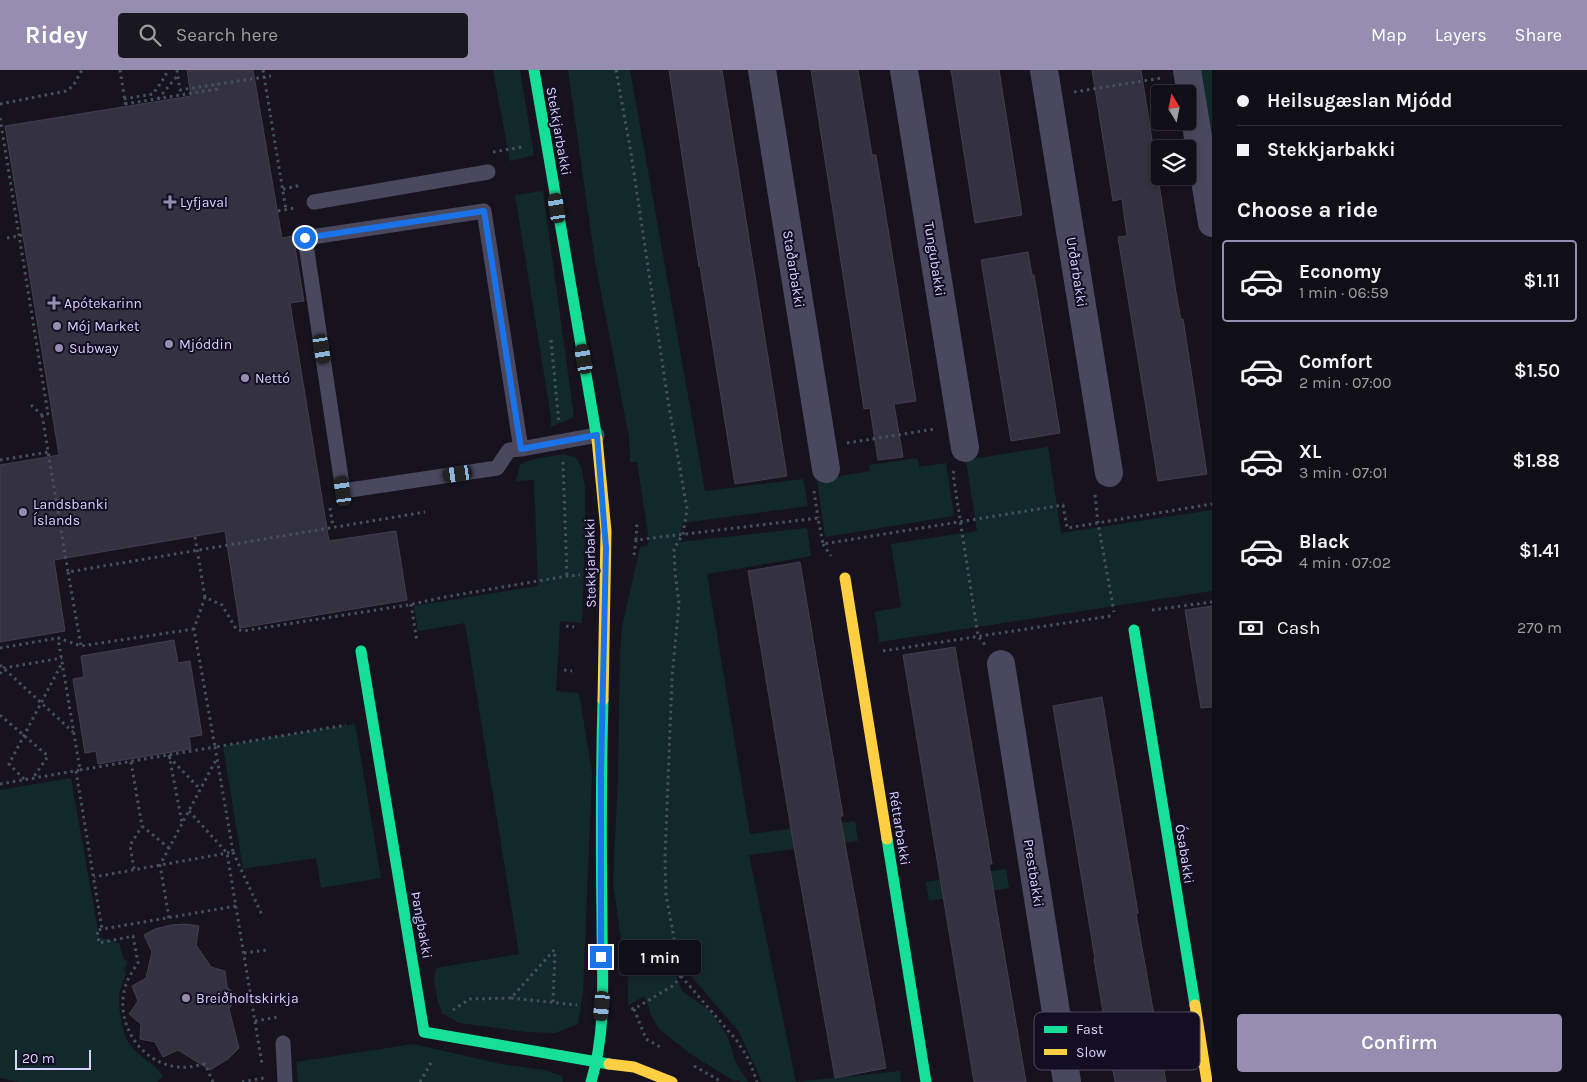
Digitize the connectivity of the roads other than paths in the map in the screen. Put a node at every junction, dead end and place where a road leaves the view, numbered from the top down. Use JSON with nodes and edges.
{"nodes":[{"id":1,"x":534,"y":70,"type":"edge"},
{"id":2,"x":762,"y":70,"type":"edge"},
{"id":3,"x":904,"y":70,"type":"edge"},
{"id":4,"x":1187,"y":72,"type":"edge"},
{"id":5,"x":1046,"y":83,"type":"edge"},
{"id":6,"x":488,"y":172,"type":"dead end"},
{"id":7,"x":314,"y":202,"type":"dead end"},
{"id":8,"x":1212,"y":223,"type":"edge"},
{"id":9,"x":597,"y":435,"type":"junction"},
{"id":10,"x":964,"y":437,"type":"road end"},
{"id":11,"x":521,"y":449,"type":"junction"},
{"id":12,"x":824,"y":458,"type":"road end"},
{"id":13,"x":1109,"y":473,"type":"road end"},
{"id":14,"x":845,"y":578,"type":"dead end"},
{"id":15,"x":1134,"y":630,"type":"dead end"},
{"id":16,"x":361,"y":651,"type":"dead end"},
{"id":17,"x":1001,"y":664,"type":"road end"},
{"id":18,"x":1056,"y":1012,"type":"edge"},
{"id":19,"x":1196,"y":1012,"type":"edge"},
{"id":20,"x":1200,"y":1039,"type":"edge"},
{"id":21,"x":282,"y":1043,"type":"dead end"},
{"id":22,"x":597,"y":1062,"type":"junction"},
{"id":23,"x":286,"y":1082,"type":"edge"},
{"id":24,"x":591,"y":1082,"type":"edge"},
{"id":25,"x":601,"y":1082,"type":"edge"},
{"id":26,"x":672,"y":1082,"type":"edge"},
{"id":27,"x":926,"y":1082,"type":"edge"},
{"id":28,"x":1207,"y":1082,"type":"edge"}],
"edges":[{"from":1,"to":9,"type":"street","name":"Stekkjarbakki"},
{"from":2,"to":12,"type":"street","name":"Staðarbakki"},
{"from":3,"to":10,"type":"street","name":"Tungubakki"},
{"from":4,"to":8,"type":"street"},
{"from":5,"to":13,"type":"street","name":"Urðarbakki"},
{"from":6,"to":7,"type":"lane"},
{"from":9,"to":11,"type":"lane"},
{"from":9,"to":22,"type":"street","name":"Stekkjarbakki"},
{"from":11,"to":11,"type":"lane"},
{"from":14,"to":27,"type":"street","name":"Réttarbakki"},
{"from":15,"to":19,"type":"street","name":"Ósabakki"},
{"from":16,"to":22,"type":"street","name":"Þangbakki"},
{"from":17,"to":18,"type":"street","name":"Prestbakki"},
{"from":20,"to":28,"type":"street","name":"Ósabakki"},
{"from":21,"to":23,"type":"lane"},
{"from":22,"to":24,"type":"street","name":"Stekkjarbakki"},
{"from":22,"to":25,"type":"street","name":"Stekkjarbakki"},
{"from":22,"to":26,"type":"street"}]}
